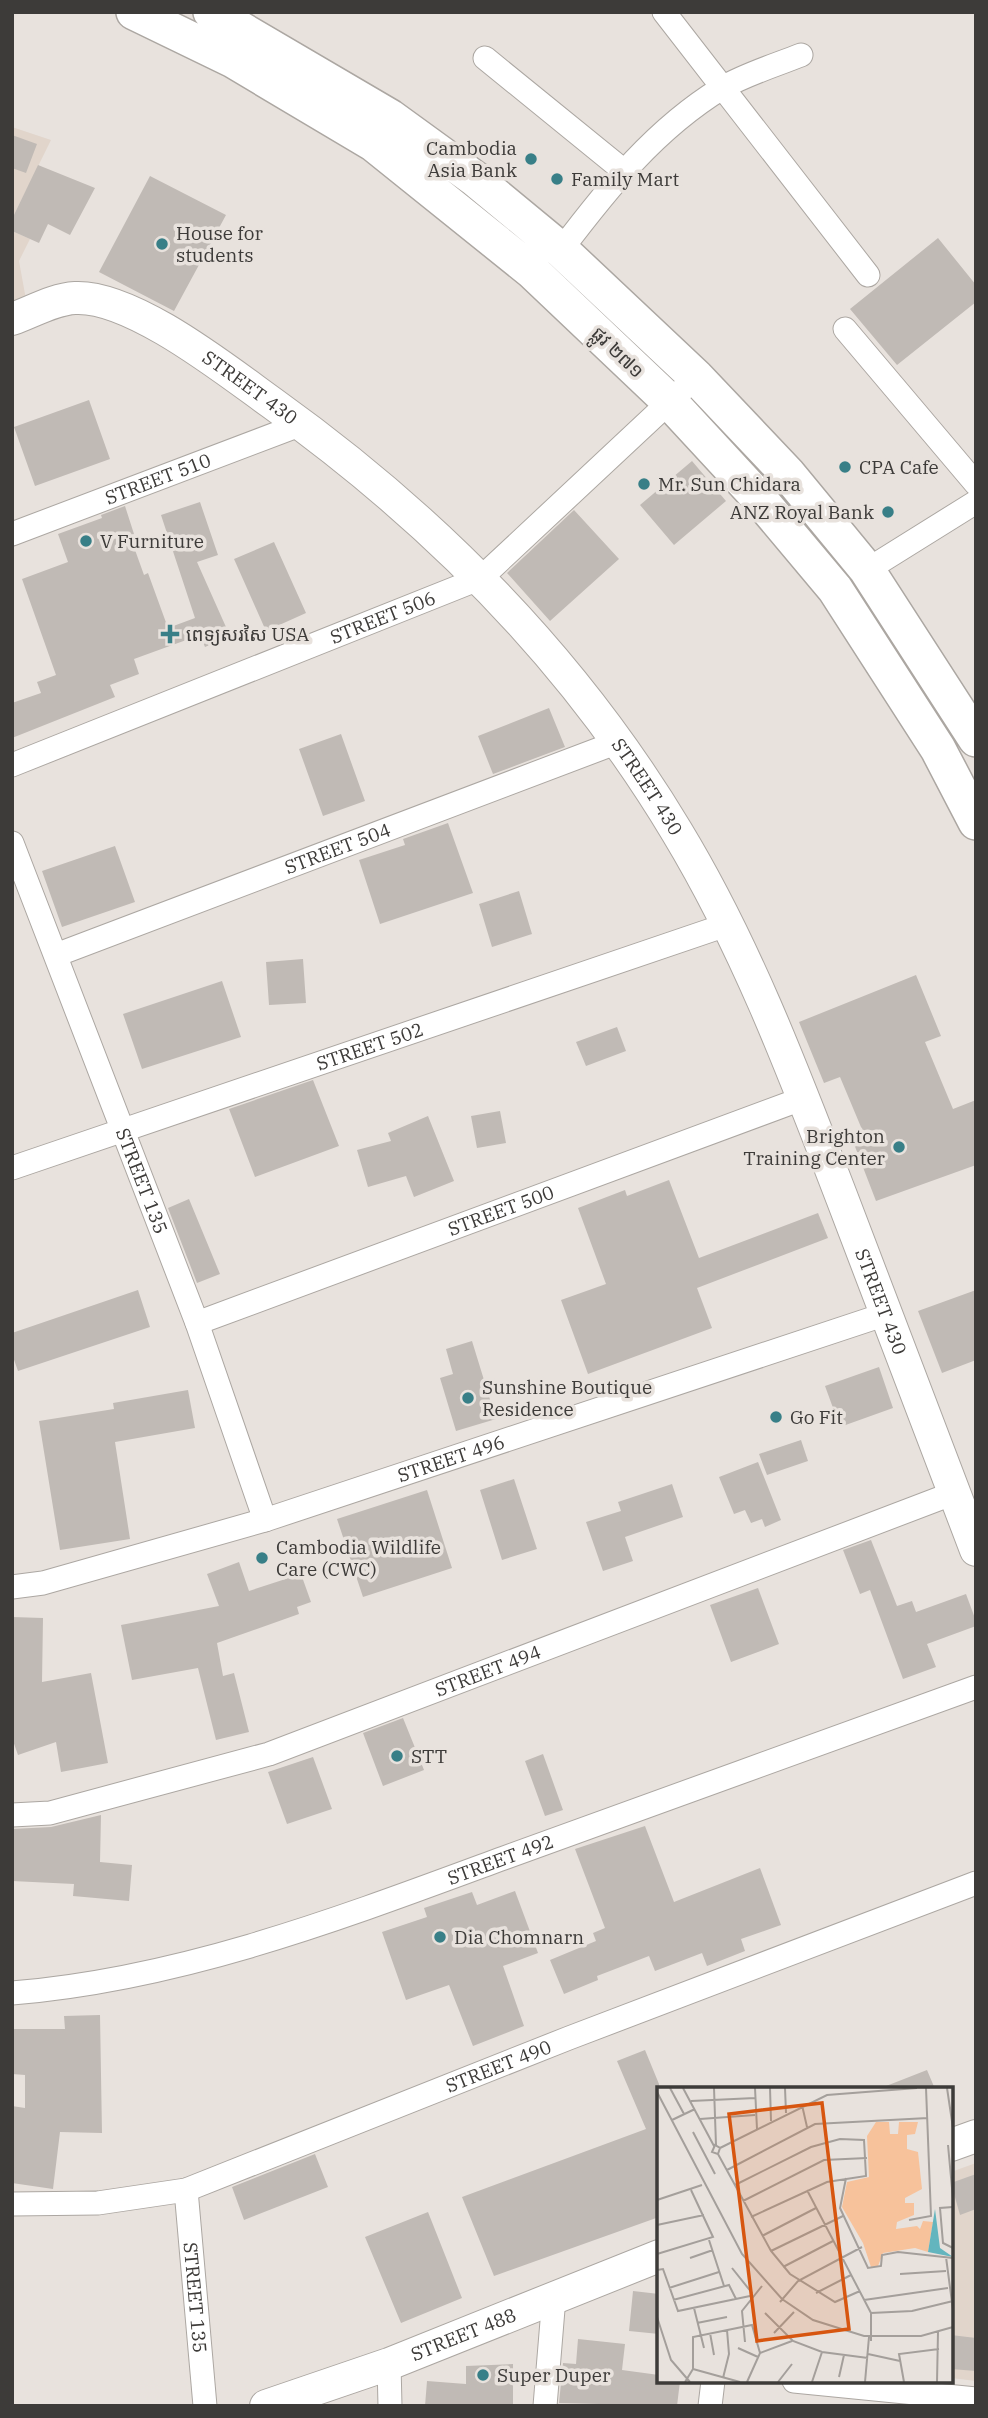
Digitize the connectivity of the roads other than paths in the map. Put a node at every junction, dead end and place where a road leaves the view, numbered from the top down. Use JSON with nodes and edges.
{"nodes":[{"id":1,"x":134,"y":12,"type":"edge"},
{"id":2,"x":211,"y":12,"type":"edge"},
{"id":3,"x":664,"y":12,"type":"edge"},
{"id":4,"x":802,"y":55,"type":"dead end"},
{"id":5,"x":485,"y":58,"type":"dead end"},
{"id":6,"x":724,"y":87,"type":"junction"},
{"id":7,"x":624,"y":171,"type":"junction"},
{"id":8,"x":561,"y":250,"type":"junction"},
{"id":9,"x":868,"y":275,"type":"dead end"},
{"id":10,"x":12,"y":319,"type":"edge"},
{"id":11,"x":845,"y":329,"type":"dead end"},
{"id":12,"x":696,"y":377,"type":"junction"},
{"id":13,"x":670,"y":402,"type":"junction"},
{"id":14,"x":302,"y":424,"type":"junction"},
{"id":15,"x":976,"y":484,"type":"edge"},
{"id":16,"x":976,"y":502,"type":"edge"},
{"id":17,"x":12,"y":534,"type":"edge"},
{"id":18,"x":867,"y":570,"type":"junction"},
{"id":19,"x":481,"y":578,"type":"junction"},
{"id":20,"x":976,"y":739,"type":"edge"},
{"id":21,"x":618,"y":742,"type":"junction"},
{"id":22,"x":12,"y":765,"type":"edge"},
{"id":23,"x":976,"y":822,"type":"edge"},
{"id":24,"x":12,"y":843,"type":"edge"},
{"id":25,"x":729,"y":924,"type":"junction"},
{"id":26,"x":56,"y":956,"type":"junction"},
{"id":27,"x":804,"y":1098,"type":"junction"},
{"id":28,"x":123,"y":1128,"type":"junction"},
{"id":29,"x":12,"y":1168,"type":"edge"},
{"id":30,"x":886,"y":1314,"type":"junction"},
{"id":31,"x":197,"y":1323,"type":"junction"},
{"id":32,"x":954,"y":1493,"type":"junction"},
{"id":33,"x":265,"y":1520,"type":"junction"},
{"id":34,"x":976,"y":1550,"type":"edge"},
{"id":35,"x":12,"y":1587,"type":"edge"},
{"id":36,"x":976,"y":1687,"type":"edge"},
{"id":37,"x":12,"y":1815,"type":"edge"},
{"id":38,"x":976,"y":1883,"type":"edge"},
{"id":39,"x":12,"y":1993,"type":"edge"},
{"id":40,"x":976,"y":2136,"type":"edge"},
{"id":41,"x":953,"y":2145,"type":"edge"},
{"id":42,"x":186,"y":2190,"type":"junction"},
{"id":43,"x":12,"y":2204,"type":"edge"},
{"id":44,"x":657,"y":2257,"type":"edge"},
{"id":45,"x":554,"y":2297,"type":"junction"},
{"id":46,"x":389,"y":2364,"type":"junction"},
{"id":47,"x":713,"y":2383,"type":"edge"},
{"id":48,"x":814,"y":2383,"type":"edge"},
{"id":49,"x":976,"y":2399,"type":"edge"},
{"id":50,"x":205,"y":2406,"type":"edge"},
{"id":51,"x":266,"y":2406,"type":"edge"},
{"id":52,"x":390,"y":2406,"type":"edge"},
{"id":53,"x":545,"y":2406,"type":"edge"},
{"id":54,"x":710,"y":2406,"type":"edge"}],
"edges":[{"from":1,"to":13,"type":"main road","name":"ផ្លូវ ២៧១"},
{"from":2,"to":8,"type":"main road","name":"ផ្លូវ ២៧១"},
{"from":3,"to":6,"type":"street"},
{"from":4,"to":6,"type":"street"},
{"from":5,"to":7,"type":"street"},
{"from":6,"to":7,"type":"street"},
{"from":6,"to":9,"type":"street"},
{"from":7,"to":8,"type":"street"},
{"from":8,"to":12,"type":"main road","name":"ផ្លូវ ២៧១"},
{"from":10,"to":14,"type":"street","name":"STREET 430"},
{"from":11,"to":15,"type":"street"},
{"from":12,"to":13,"type":"street","name":"STREET 506"},
{"from":12,"to":18,"type":"main road","name":"ផ្លូវ ២៧១"},
{"from":13,"to":19,"type":"street","name":"STREET 506"},
{"from":13,"to":23,"type":"main road","name":"ផ្លូវ ២៧១"},
{"from":14,"to":17,"type":"street","name":"STREET 510"},
{"from":14,"to":19,"type":"street","name":"STREET 430"},
{"from":16,"to":18,"type":"street"},
{"from":18,"to":20,"type":"main road","name":"ផ្លូវ ២៧១"},
{"from":19,"to":21,"type":"street","name":"STREET 430"},
{"from":19,"to":22,"type":"street","name":"STREET 506"},
{"from":21,"to":25,"type":"street","name":"STREET 430"},
{"from":21,"to":26,"type":"street","name":"STREET 504"},
{"from":24,"to":26,"type":"street","name":"STREET 135"},
{"from":25,"to":27,"type":"street","name":"STREET 430"},
{"from":25,"to":28,"type":"street","name":"STREET 502"},
{"from":26,"to":28,"type":"street","name":"STREET 135"},
{"from":27,"to":30,"type":"street","name":"STREET 430"},
{"from":27,"to":31,"type":"street","name":"STREET 500"},
{"from":28,"to":29,"type":"street","name":"STREET 502"},
{"from":28,"to":31,"type":"street","name":"STREET 135"},
{"from":30,"to":32,"type":"street","name":"STREET 430"},
{"from":30,"to":33,"type":"street","name":"STREET 496"},
{"from":31,"to":33,"type":"street","name":"STREET 135"},
{"from":32,"to":34,"type":"street","name":"STREET 430"},
{"from":32,"to":37,"type":"street","name":"STREET 494"},
{"from":33,"to":35,"type":"street","name":"STREET 496"},
{"from":36,"to":39,"type":"street","name":"STREET 492"},
{"from":38,"to":42,"type":"street","name":"STREET 490"},
{"from":40,"to":41,"type":"street"},
{"from":42,"to":43,"type":"street","name":"STREET 490"},
{"from":42,"to":50,"type":"street","name":"STREET 135"},
{"from":44,"to":45,"type":"street","name":"STREET 488"},
{"from":45,"to":46,"type":"street","name":"STREET 488"},
{"from":45,"to":53,"type":"street"},
{"from":46,"to":51,"type":"street","name":"STREET 488"},
{"from":46,"to":52,"type":"street"},
{"from":47,"to":54,"type":"street"},
{"from":48,"to":49,"type":"street"}]}
